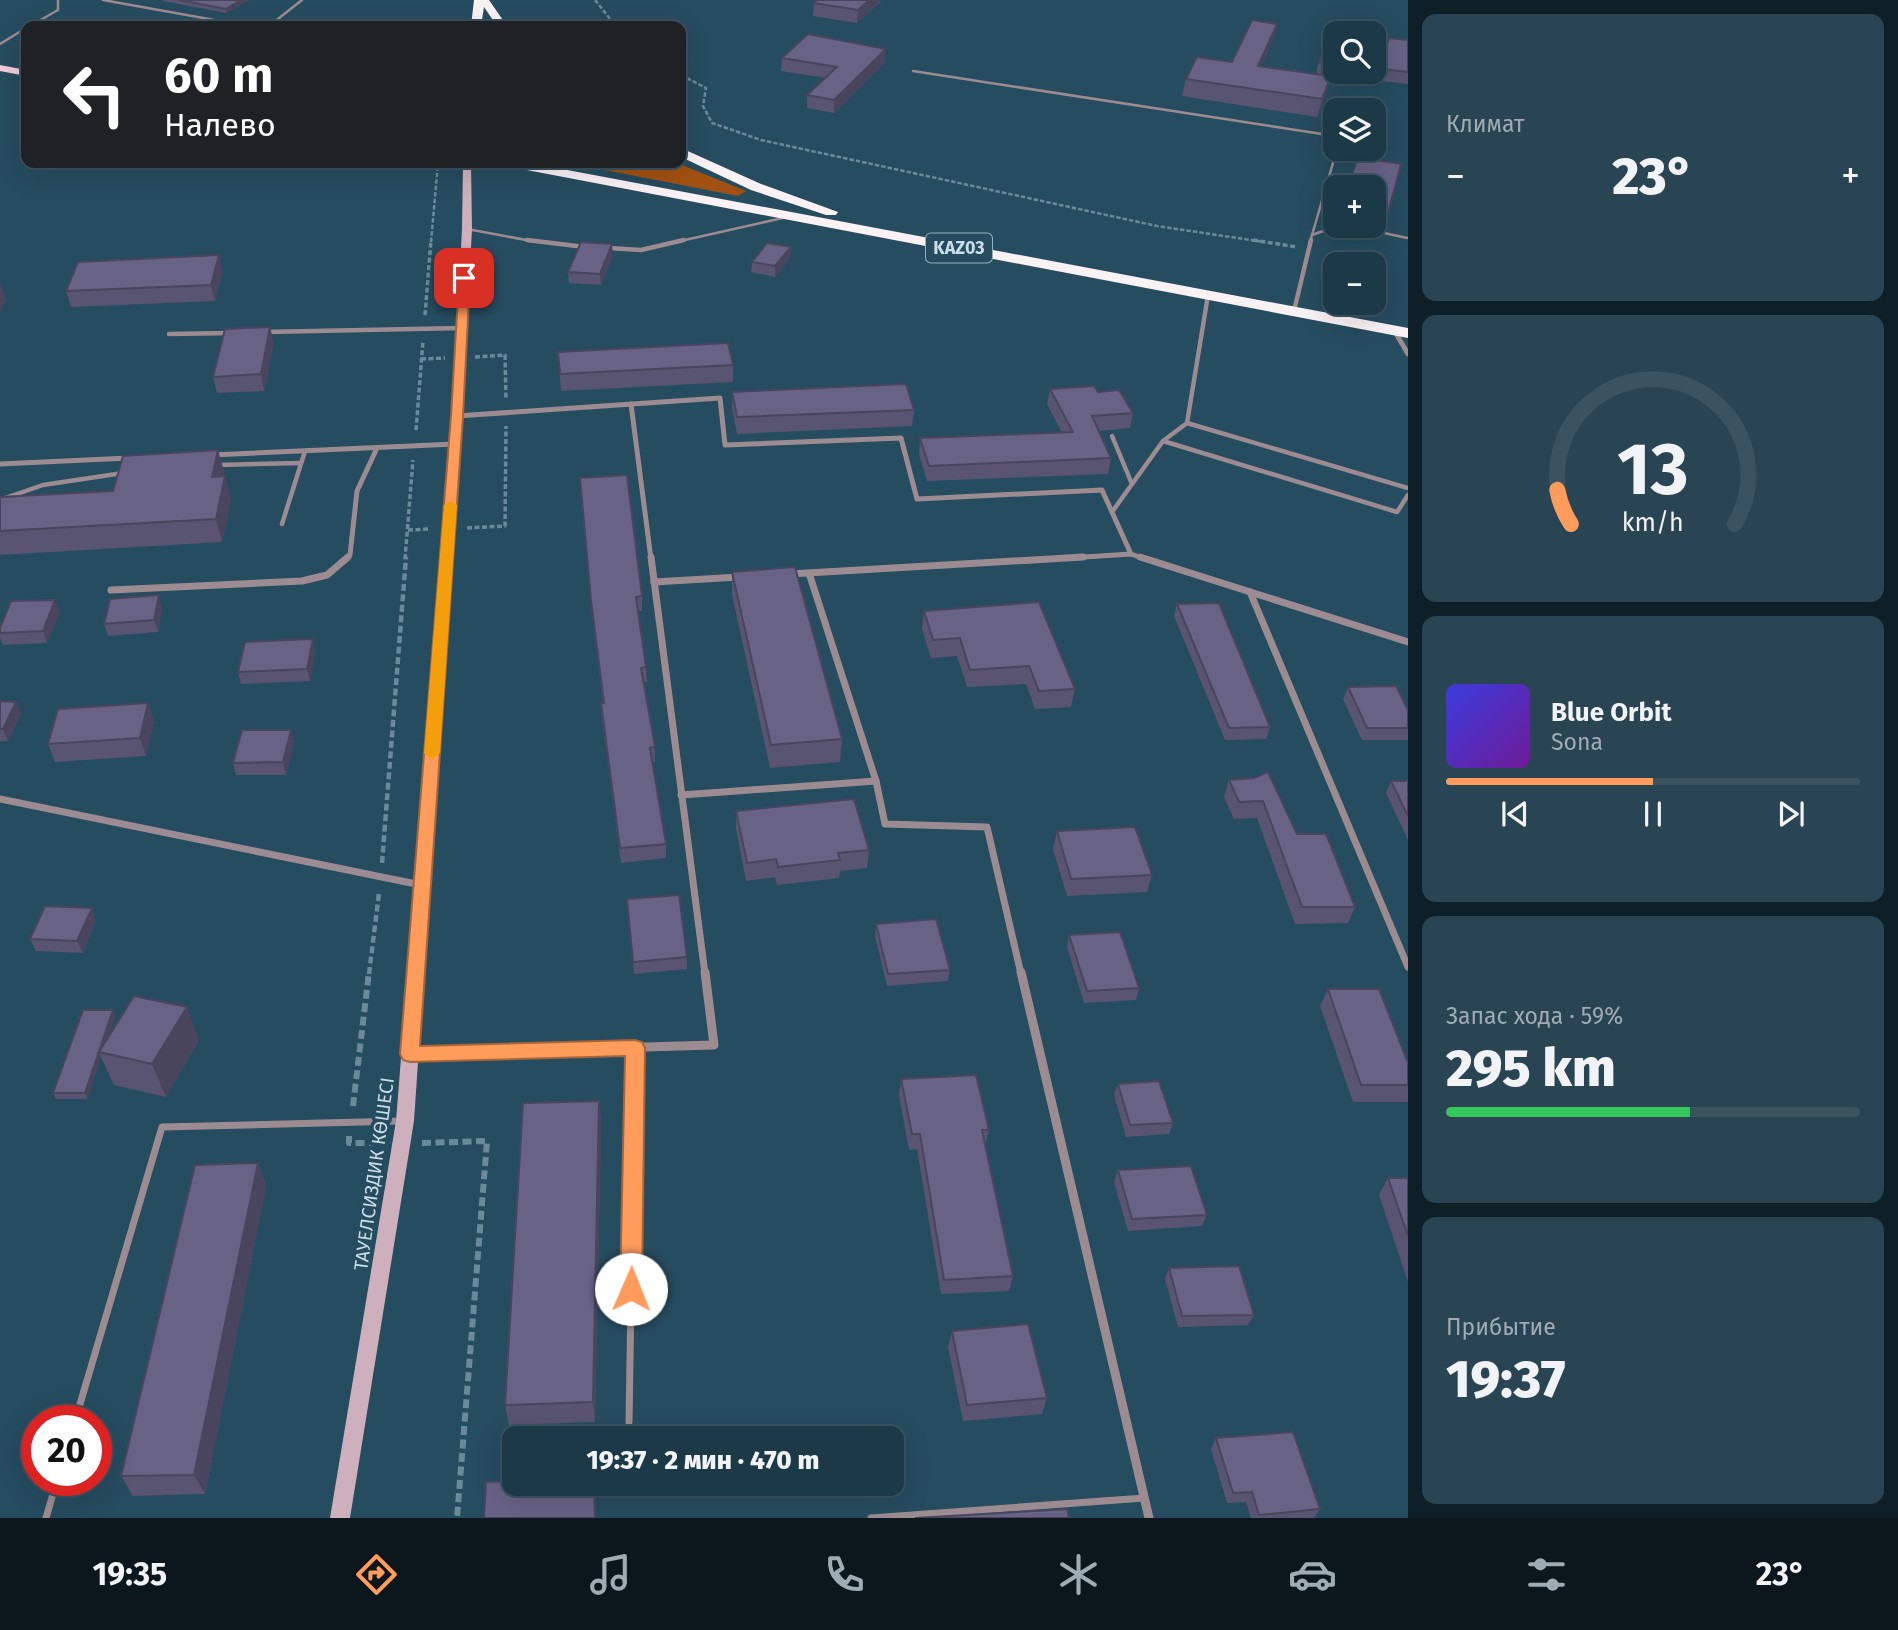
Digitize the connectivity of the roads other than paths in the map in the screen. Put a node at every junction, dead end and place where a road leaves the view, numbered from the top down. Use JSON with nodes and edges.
{"nodes":[{"id":1,"x":58,"y":0,"type":"edge"},
{"id":2,"x":103,"y":0,"type":"edge"},
{"id":3,"x":302,"y":0,"type":"edge"},
{"id":4,"x":482,"y":0,"type":"edge"},
{"id":5,"x":39,"y":21,"type":"edge"},
{"id":6,"x":220,"y":21,"type":"edge"},
{"id":7,"x":275,"y":21,"type":"edge"},
{"id":8,"x":477,"y":21,"type":"edge"},
{"id":9,"x":498,"y":21,"type":"edge"},
{"id":10,"x":21,"y":31,"type":"edge"},
{"id":11,"x":0,"y":44,"type":"edge"},
{"id":12,"x":0,"y":68,"type":"edge"},
{"id":13,"x":913,"y":71,"type":"dead end"},
{"id":14,"x":21,"y":72,"type":"edge"},
{"id":15,"x":1323,"y":134,"type":"edge"},
{"id":16,"x":686,"y":154,"type":"edge"},
{"id":17,"x":1334,"y":161,"type":"edge"},
{"id":18,"x":467,"y":168,"type":"edge"},
{"id":19,"x":538,"y":168,"type":"edge"},
{"id":20,"x":792,"y":216,"type":"junction"},
{"id":21,"x":467,"y":229,"type":"junction"},
{"id":22,"x":1312,"y":235,"type":"junction"},
{"id":23,"x":1408,"y":238,"type":"edge"},
{"id":24,"x":909,"y":239,"type":"junction"},
{"id":25,"x":590,"y":247,"type":"edge"},
{"id":26,"x":603,"y":248,"type":"edge"},
{"id":27,"x":1208,"y":295,"type":"junction"},
{"id":28,"x":1294,"y":311,"type":"junction"},
{"id":29,"x":462,"y":328,"type":"junction"},
{"id":30,"x":262,"y":332,"type":"edge"},
{"id":31,"x":1401,"y":332,"type":"edge"},
{"id":32,"x":236,"y":333,"type":"edge"},
{"id":33,"x":169,"y":334,"type":"dead end"},
{"id":34,"x":1408,"y":354,"type":"edge"},
{"id":35,"x":631,"y":404,"type":"junction"},
{"id":36,"x":457,"y":416,"type":"junction"},
{"id":37,"x":1187,"y":423,"type":"junction"},
{"id":38,"x":1112,"y":436,"type":"dead end"},
{"id":39,"x":1163,"y":441,"type":"junction"},
{"id":40,"x":455,"y":444,"type":"junction"},
{"id":41,"x":377,"y":447,"type":"junction"},
{"id":42,"x":304,"y":451,"type":"junction"},
{"id":43,"x":208,"y":455,"type":"edge"},
{"id":44,"x":138,"y":458,"type":"edge"},
{"id":45,"x":301,"y":463,"type":"junction"},
{"id":46,"x":0,"y":464,"type":"edge"},
{"id":47,"x":207,"y":465,"type":"edge"},
{"id":48,"x":130,"y":472,"type":"edge"},
{"id":49,"x":1132,"y":484,"type":"junction"},
{"id":50,"x":1408,"y":488,"type":"edge"},
{"id":51,"x":1408,"y":495,"type":"edge"},
{"id":52,"x":0,"y":500,"type":"edge"},
{"id":53,"x":1112,"y":512,"type":"junction"},
{"id":54,"x":282,"y":524,"type":"dead end"},
{"id":55,"x":1132,"y":554,"type":"junction"},
{"id":56,"x":809,"y":573,"type":"junction"},
{"id":57,"x":783,"y":574,"type":"edge"},
{"id":58,"x":744,"y":577,"type":"edge"},
{"id":59,"x":654,"y":582,"type":"junction"},
{"id":60,"x":111,"y":590,"type":"dead end"},
{"id":61,"x":1250,"y":592,"type":"junction"},
{"id":62,"x":1408,"y":642,"type":"edge"},
{"id":63,"x":876,"y":780,"type":"junction"},
{"id":64,"x":681,"y":795,"type":"junction"},
{"id":65,"x":0,"y":799,"type":"edge"},
{"id":66,"x":422,"y":885,"type":"junction"},
{"id":67,"x":1408,"y":967,"type":"edge"},
{"id":68,"x":635,"y":1048,"type":"junction"},
{"id":69,"x":410,"y":1054,"type":"junction"},
{"id":70,"x":405,"y":1121,"type":"junction"},
{"id":71,"x":80,"y":1405,"type":"edge"},
{"id":72,"x":629,"y":1422,"type":"dead end"},
{"id":73,"x":52,"y":1496,"type":"edge"},
{"id":74,"x":1144,"y":1498,"type":"junction"},
{"id":75,"x":46,"y":1518,"type":"edge"},
{"id":76,"x":340,"y":1518,"type":"edge"},
{"id":77,"x":871,"y":1518,"type":"edge"},
{"id":78,"x":1149,"y":1518,"type":"edge"}],
"edges":[{"from":1,"to":5,"type":"lane"},
{"from":2,"to":6,"type":"lane"},
{"from":3,"to":7,"type":"lane"},
{"from":4,"to":8,"type":"highway"},
{"from":4,"to":9,"type":"highway"},
{"from":10,"to":11,"type":"lane"},
{"from":12,"to":14,"type":"main road"},
{"from":13,"to":15,"type":"lane"},
{"from":16,"to":24,"type":"highway","number":"KАZ03"},
{"from":17,"to":22,"type":"lane"},
{"from":18,"to":21,"type":"street","name":"ТАУЕЛСИЗДИК КӨШЕСІ"},
{"from":19,"to":20,"type":"highway","number":"KАZ03"},
{"from":20,"to":24,"type":"highway","number":"KАZ03"},
{"from":20,"to":26,"type":"lane"},
{"from":21,"to":25,"type":"lane"},
{"from":21,"to":29,"type":"street","name":"ТАУЕЛСИЗДИК КӨШЕСІ"},
{"from":22,"to":23,"type":"lane"},
{"from":22,"to":28,"type":"lane"},
{"from":24,"to":27,"type":"highway","number":"KАZ03"},
{"from":27,"to":28,"type":"highway","number":"KАZ03"},
{"from":27,"to":37,"type":"lane"},
{"from":28,"to":31,"type":"highway","number":"KАZ03"},
{"from":29,"to":30,"type":"lane"},
{"from":29,"to":36,"type":"street","name":"ТАУЕЛСИЗДИК КӨШЕСІ"},
{"from":31,"to":34,"type":"street"},
{"from":32,"to":33,"type":"lane"},
{"from":35,"to":36,"type":"street"},
{"from":35,"to":53,"type":"street"},
{"from":35,"to":59,"type":"street"},
{"from":36,"to":40,"type":"street","name":"ТАУЕЛСИЗДИК КӨШЕСІ"},
{"from":37,"to":39,"type":"lane"},
{"from":37,"to":50,"type":"lane"},
{"from":38,"to":49,"type":"lane"},
{"from":39,"to":49,"type":"lane"},
{"from":39,"to":51,"type":"lane"},
{"from":40,"to":41,"type":"street"},
{"from":40,"to":66,"type":"street","name":"ТАУЕЛСИЗДИК КӨШЕСІ"},
{"from":41,"to":42,"type":"street"},
{"from":41,"to":60,"type":"street"},
{"from":42,"to":43,"type":"street"},
{"from":42,"to":45,"type":"lane"},
{"from":44,"to":46,"type":"street"},
{"from":45,"to":47,"type":"lane"},
{"from":45,"to":54,"type":"lane"},
{"from":48,"to":52,"type":"lane"},
{"from":49,"to":53,"type":"lane"},
{"from":53,"to":55,"type":"street"},
{"from":55,"to":56,"type":"street"},
{"from":55,"to":61,"type":"street"},
{"from":56,"to":57,"type":"street"},
{"from":56,"to":63,"type":"street"},
{"from":58,"to":59,"type":"street"},
{"from":59,"to":64,"type":"street"},
{"from":61,"to":62,"type":"street"},
{"from":61,"to":67,"type":"street"},
{"from":63,"to":64,"type":"street"},
{"from":63,"to":74,"type":"street"},
{"from":64,"to":68,"type":"street"},
{"from":65,"to":66,"type":"street"},
{"from":66,"to":69,"type":"street","name":"ТАУЕЛСИЗДИК КӨШЕСІ"},
{"from":68,"to":69,"type":"street"},
{"from":68,"to":72,"type":"lane"},
{"from":69,"to":70,"type":"street","name":"ТАУЕЛСИЗДИК КӨШЕСІ"},
{"from":70,"to":71,"type":"lane"},
{"from":70,"to":76,"type":"street","name":"ТАУЕЛСИЗДИК КӨШЕСІ"},
{"from":73,"to":75,"type":"lane"},
{"from":74,"to":77,"type":"lane"},
{"from":74,"to":78,"type":"street"}]}
